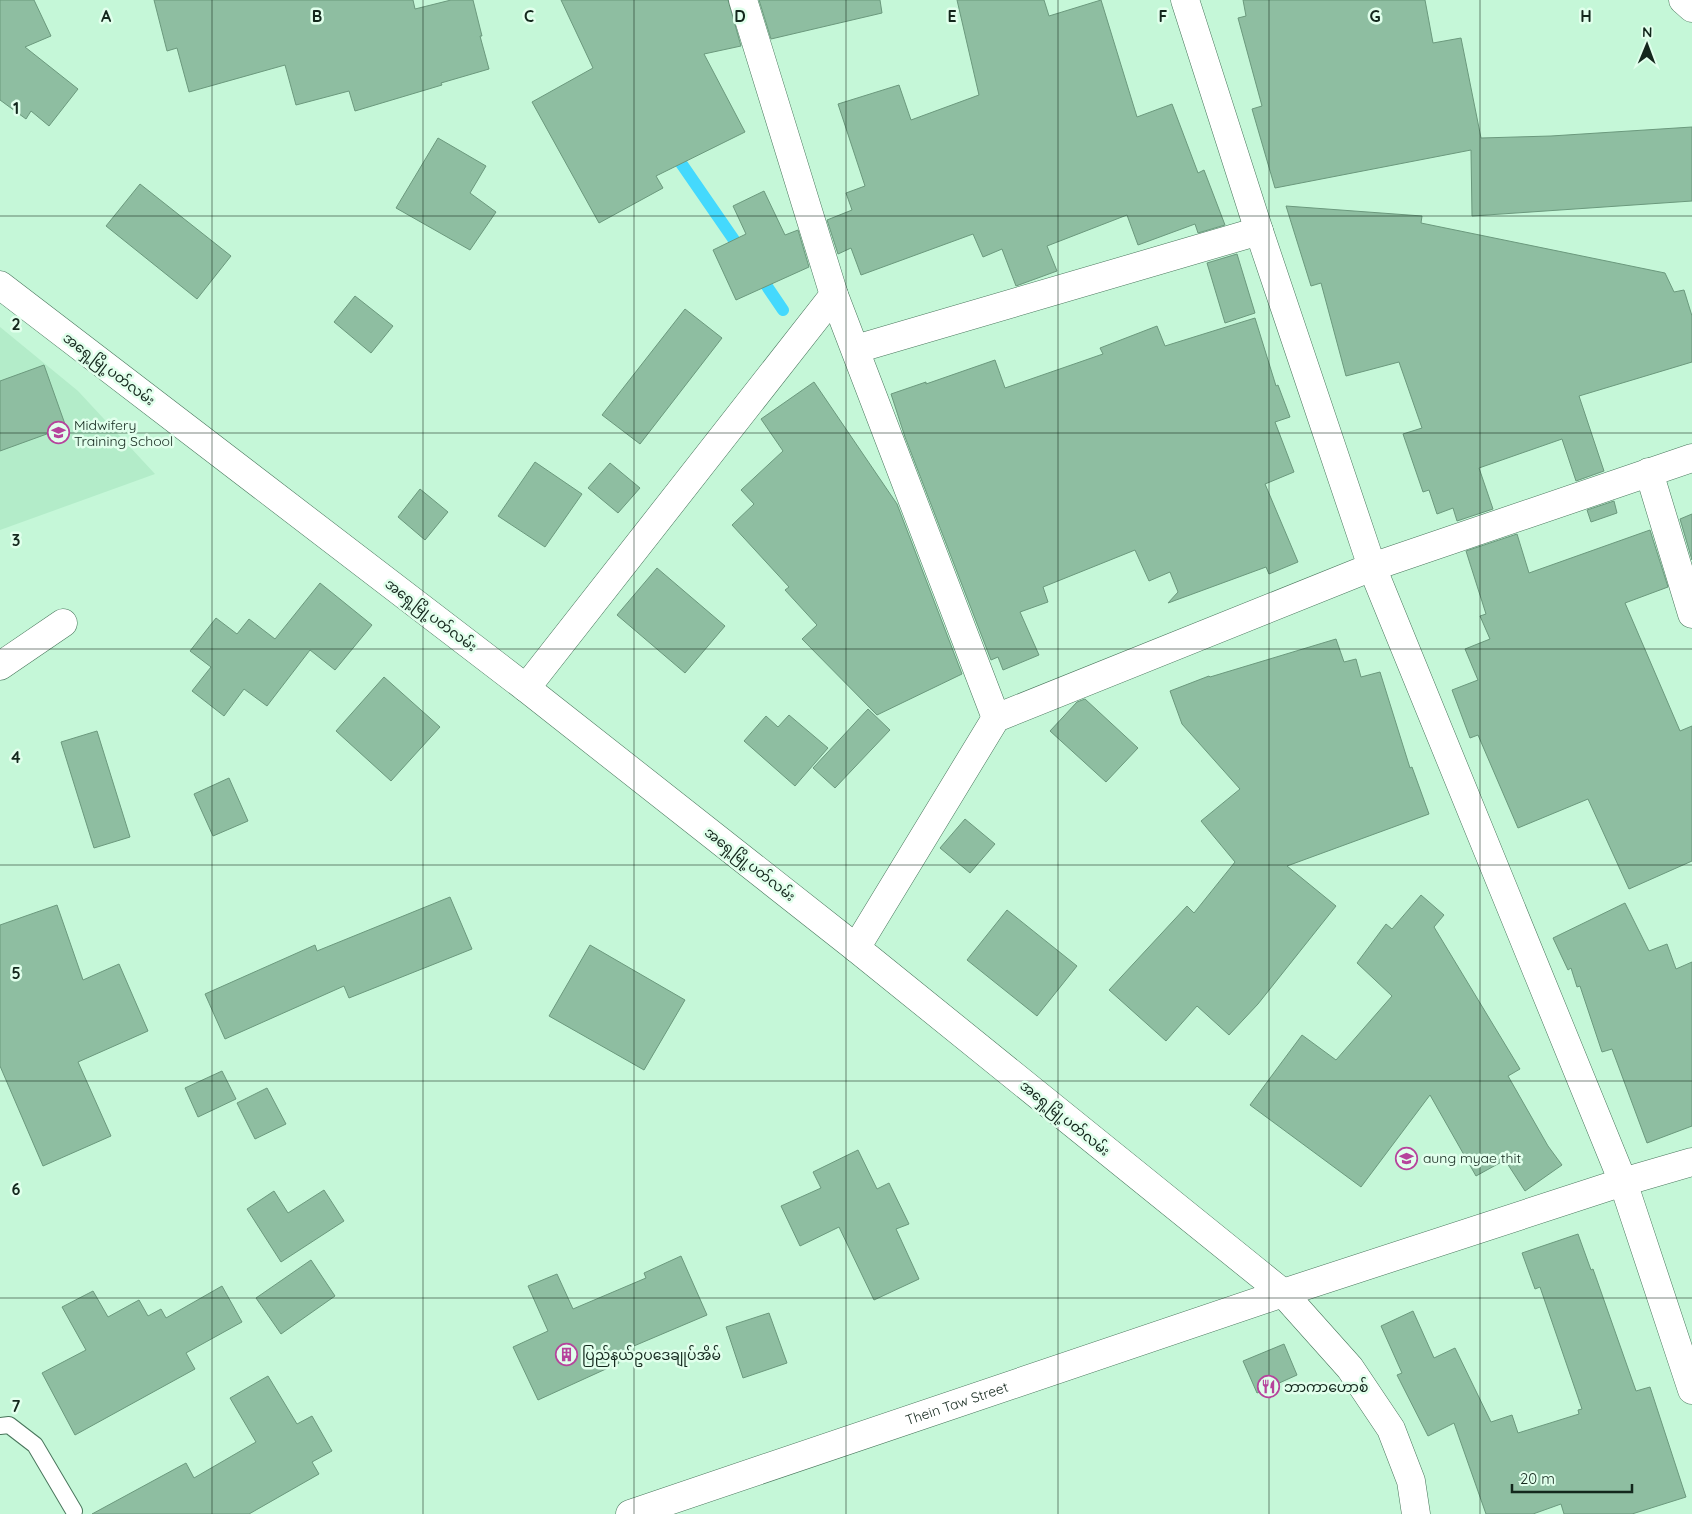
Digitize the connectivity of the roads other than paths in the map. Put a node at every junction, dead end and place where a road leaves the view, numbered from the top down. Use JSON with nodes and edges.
{"nodes":[{"id":1,"x":743,"y":0,"type":"edge"},
{"id":2,"x":1185,"y":0,"type":"edge"},
{"id":3,"x":1683,"y":0,"type":"edge"},
{"id":4,"x":1692,"y":8,"type":"edge"},
{"id":5,"x":1259,"y":231,"type":"junction"},
{"id":6,"x":0,"y":285,"type":"edge"},
{"id":7,"x":834,"y":295,"type":"junction"},
{"id":8,"x":856,"y":349,"type":"junction"},
{"id":9,"x":1692,"y":458,"type":"edge"},
{"id":10,"x":1649,"y":472,"type":"junction"},
{"id":11,"x":1372,"y":567,"type":"junction"},
{"id":12,"x":1692,"y":614,"type":"edge"},
{"id":13,"x":64,"y":623,"type":"dead end"},
{"id":14,"x":0,"y":666,"type":"edge"},
{"id":15,"x":526,"y":688,"type":"junction"},
{"id":16,"x":996,"y":718,"type":"junction"},
{"id":17,"x":856,"y":948,"type":"junction"},
{"id":18,"x":1692,"y":1162,"type":"edge"},
{"id":19,"x":1623,"y":1182,"type":"junction"},
{"id":20,"x":1283,"y":1293,"type":"junction"},
{"id":21,"x":1692,"y":1390,"type":"edge"},
{"id":22,"x":0,"y":1426,"type":"edge"},
{"id":23,"x":74,"y":1511,"type":"dead end"},
{"id":24,"x":630,"y":1514,"type":"edge"},
{"id":25,"x":1416,"y":1514,"type":"edge"}],
"edges":[{"from":1,"to":7,"type":"street"},
{"from":2,"to":5,"type":"street"},
{"from":3,"to":4,"type":"street"},
{"from":5,"to":8,"type":"street"},
{"from":5,"to":11,"type":"street"},
{"from":6,"to":15,"type":"street","name":"အရှေ့မြို့ပတ်လမ်း"},
{"from":7,"to":8,"type":"street"},
{"from":7,"to":15,"type":"street"},
{"from":8,"to":16,"type":"street"},
{"from":9,"to":10,"type":"street"},
{"from":10,"to":11,"type":"street"},
{"from":10,"to":12,"type":"street"},
{"from":11,"to":16,"type":"street"},
{"from":11,"to":19,"type":"street"},
{"from":13,"to":14,"type":"street"},
{"from":15,"to":17,"type":"street","name":"အရှေ့မြို့ပတ်လမ်း"},
{"from":16,"to":17,"type":"street"},
{"from":17,"to":20,"type":"street","name":"အရှေ့မြို့ပတ်လမ်း"},
{"from":18,"to":19,"type":"street","name":"Thein Taw Street"},
{"from":19,"to":20,"type":"street","name":"Thein Taw Street"},
{"from":19,"to":21,"type":"street"},
{"from":20,"to":24,"type":"street","name":"Thein Taw Street"},
{"from":20,"to":25,"type":"street","name":"အရှေ့မြို့ပတ်လမ်း"},
{"from":22,"to":23,"type":"lane"}]}
